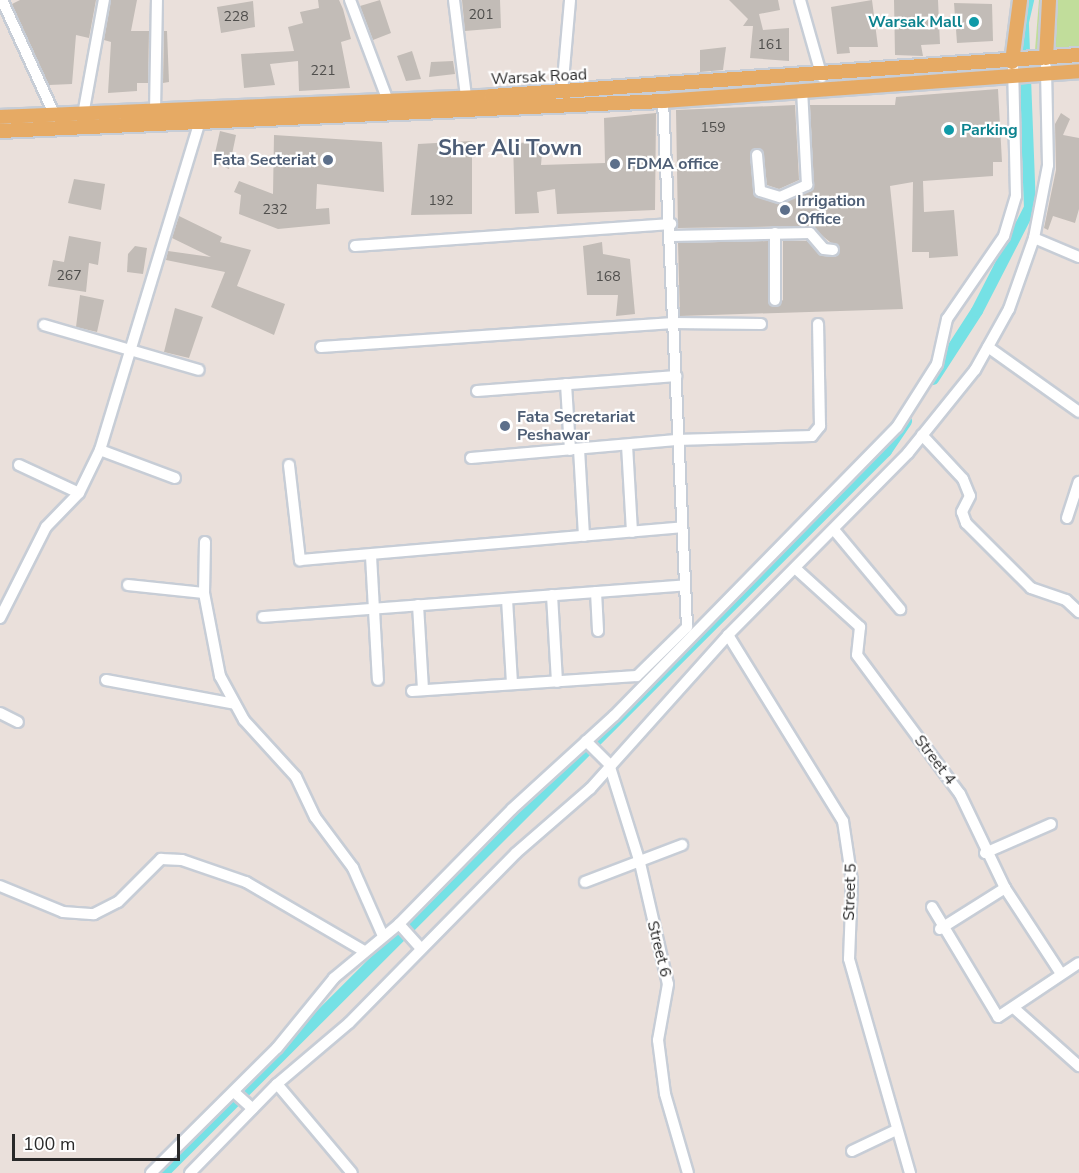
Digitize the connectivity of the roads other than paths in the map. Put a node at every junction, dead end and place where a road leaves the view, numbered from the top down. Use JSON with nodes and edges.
{"nodes":[{"id":1,"x":2,"y":0,"type":"edge"},
{"id":2,"x":104,"y":0,"type":"edge"},
{"id":3,"x":157,"y":0,"type":"edge"},
{"id":4,"x":350,"y":0,"type":"edge"},
{"id":5,"x":454,"y":0,"type":"edge"},
{"id":6,"x":570,"y":0,"type":"edge"},
{"id":7,"x":800,"y":0,"type":"edge"},
{"id":8,"x":1020,"y":0,"type":"edge"},
{"id":9,"x":1049,"y":0,"type":"edge"},
{"id":10,"x":1079,"y":56,"type":"edge"},
{"id":11,"x":1044,"y":58,"type":"junction"},
{"id":12,"x":1015,"y":62,"type":"junction"},
{"id":13,"x":1079,"y":71,"type":"edge"},
{"id":14,"x":1045,"y":74,"type":"junction"},
{"id":15,"x":1016,"y":76,"type":"junction"},
{"id":16,"x":823,"y":83,"type":"junction"},
{"id":17,"x":802,"y":90,"type":"junction"},
{"id":18,"x":562,"y":92,"type":"junction"},
{"id":19,"x":663,"y":94,"type":"junction"},
{"id":20,"x":466,"y":98,"type":"junction"},
{"id":21,"x":388,"y":101,"type":"junction"},
{"id":22,"x":155,"y":112,"type":"junction"},
{"id":23,"x":83,"y":115,"type":"junction"},
{"id":24,"x":55,"y":116,"type":"junction"},
{"id":25,"x":119,"y":121,"type":"junction"},
{"id":26,"x":1,"y":124,"type":"edge"},
{"id":27,"x":200,"y":124,"type":"junction"},
{"id":28,"x":757,"y":155,"type":"dead end"},
{"id":29,"x":672,"y":230,"type":"junction"},
{"id":30,"x":776,"y":233,"type":"junction"},
{"id":31,"x":1034,"y":238,"type":"junction"},
{"id":32,"x":355,"y":246,"type":"dead end"},
{"id":33,"x":833,"y":250,"type":"dead end"},
{"id":34,"x":1079,"y":257,"type":"edge"},
{"id":35,"x":775,"y":300,"type":"dead end"},
{"id":36,"x":674,"y":323,"type":"junction"},
{"id":37,"x":761,"y":324,"type":"dead end"},
{"id":38,"x":818,"y":324,"type":"dead end"},
{"id":39,"x":44,"y":326,"type":"dead end"},
{"id":40,"x":321,"y":347,"type":"dead end"},
{"id":41,"x":988,"y":347,"type":"junction"},
{"id":42,"x":130,"y":350,"type":"junction"},
{"id":43,"x":199,"y":370,"type":"dead end"},
{"id":44,"x":676,"y":376,"type":"junction"},
{"id":45,"x":566,"y":384,"type":"junction"},
{"id":46,"x":477,"y":391,"type":"dead end"},
{"id":47,"x":1079,"y":412,"type":"edge"},
{"id":48,"x":922,"y":435,"type":"junction"},
{"id":49,"x":676,"y":440,"type":"junction"},
{"id":50,"x":627,"y":445,"type":"junction"},
{"id":51,"x":574,"y":449,"type":"junction"},
{"id":52,"x":100,"y":450,"type":"junction"},
{"id":53,"x":471,"y":458,"type":"dead end"},
{"id":54,"x":19,"y":465,"type":"dead end"},
{"id":55,"x":289,"y":465,"type":"dead end"},
{"id":56,"x":175,"y":478,"type":"dead end"},
{"id":57,"x":1079,"y":482,"type":"edge"},
{"id":58,"x":79,"y":493,"type":"junction"},
{"id":59,"x":1067,"y":518,"type":"dead end"},
{"id":60,"x":682,"y":527,"type":"junction"},
{"id":61,"x":835,"y":531,"type":"junction"},
{"id":62,"x":632,"y":532,"type":"junction"},
{"id":63,"x":584,"y":536,"type":"junction"},
{"id":64,"x":205,"y":542,"type":"dead end"},
{"id":65,"x":371,"y":556,"type":"junction"},
{"id":66,"x":795,"y":568,"type":"junction"},
{"id":67,"x":128,"y":585,"type":"dead end"},
{"id":68,"x":685,"y":585,"type":"junction"},
{"id":69,"x":596,"y":592,"type":"junction"},
{"id":70,"x":204,"y":593,"type":"junction"},
{"id":71,"x":552,"y":595,"type":"junction"},
{"id":72,"x":4,"y":596,"type":"edge"},
{"id":73,"x":507,"y":598,"type":"junction"},
{"id":74,"x":418,"y":605,"type":"junction"},
{"id":75,"x":374,"y":609,"type":"junction"},
{"id":76,"x":900,"y":609,"type":"dead end"},
{"id":77,"x":1079,"y":612,"type":"edge"},
{"id":78,"x":263,"y":617,"type":"dead end"},
{"id":79,"x":0,"y":618,"type":"edge"},
{"id":80,"x":598,"y":631,"type":"dead end"},
{"id":81,"x":728,"y":635,"type":"junction"},
{"id":82,"x":106,"y":680,"type":"dead end"},
{"id":83,"x":378,"y":680,"type":"dead end"},
{"id":84,"x":557,"y":682,"type":"junction"},
{"id":85,"x":512,"y":684,"type":"junction"},
{"id":86,"x":235,"y":704,"type":"junction"},
{"id":87,"x":0,"y":713,"type":"edge"},
{"id":88,"x":18,"y":722,"type":"dead end"},
{"id":89,"x":586,"y":741,"type":"junction"},
{"id":90,"x":608,"y":763,"type":"junction"},
{"id":91,"x":1051,"y":824,"type":"dead end"},
{"id":92,"x":682,"y":845,"type":"dead end"},
{"id":93,"x":985,"y":853,"type":"junction"},
{"id":94,"x":640,"y":863,"type":"junction"},
{"id":95,"x":585,"y":882,"type":"dead end"},
{"id":96,"x":0,"y":886,"type":"edge"},
{"id":97,"x":1005,"y":888,"type":"junction"},
{"id":98,"x":932,"y":907,"type":"dead end"},
{"id":99,"x":399,"y":924,"type":"junction"},
{"id":100,"x":940,"y":929,"type":"junction"},
{"id":101,"x":383,"y":936,"type":"junction"},
{"id":102,"x":419,"y":946,"type":"junction"},
{"id":103,"x":364,"y":951,"type":"junction"},
{"id":104,"x":1079,"y":963,"type":"edge"},
{"id":105,"x":1060,"y":972,"type":"junction"},
{"id":106,"x":1015,"y":1008,"type":"junction"},
{"id":107,"x":1079,"y":1066,"type":"edge"},
{"id":108,"x":277,"y":1084,"type":"junction"},
{"id":109,"x":234,"y":1092,"type":"junction"},
{"id":110,"x":252,"y":1108,"type":"junction"},
{"id":111,"x":896,"y":1130,"type":"junction"},
{"id":112,"x":852,"y":1151,"type":"dead end"},
{"id":113,"x":151,"y":1173,"type":"edge"},
{"id":114,"x":190,"y":1173,"type":"edge"},
{"id":115,"x":352,"y":1173,"type":"edge"},
{"id":116,"x":688,"y":1173,"type":"edge"},
{"id":117,"x":910,"y":1173,"type":"edge"}],
"edges":[{"from":1,"to":24,"type":"street"},
{"from":2,"to":23,"type":"street"},
{"from":3,"to":22,"type":"street"},
{"from":4,"to":21,"type":"street"},
{"from":5,"to":20,"type":"street"},
{"from":6,"to":18,"type":"street"},
{"from":7,"to":16,"type":"street"},
{"from":8,"to":12,"type":"main road"},
{"from":9,"to":11,"type":"main road"},
{"from":10,"to":11,"type":"main road","name":"Warsak Road"},
{"from":11,"to":12,"type":"main road","name":"Warsak Road"},
{"from":11,"to":14,"type":"street"},
{"from":12,"to":15,"type":"street"},
{"from":12,"to":16,"type":"main road","name":"Warsak Road"},
{"from":13,"to":14,"type":"main road","name":"Warsak Road"},
{"from":14,"to":15,"type":"main road","name":"Warsak Road"},
{"from":14,"to":31,"type":"street"},
{"from":15,"to":16,"type":"main road","name":"Warsak Road"},
{"from":15,"to":89,"type":"street"},
{"from":16,"to":17,"type":"main road","name":"Warsak Road"},
{"from":16,"to":19,"type":"main road","name":"Warsak Road"},
{"from":17,"to":19,"type":"main road","name":"Warsak Road"},
{"from":17,"to":28,"type":"street"},
{"from":18,"to":19,"type":"main road","name":"Warsak Road"},
{"from":18,"to":20,"type":"main road","name":"Warsak Road"},
{"from":19,"to":27,"type":"main road","name":"Warsak Road"},
{"from":19,"to":29,"type":"street"},
{"from":20,"to":21,"type":"main road","name":"Warsak Road"},
{"from":21,"to":22,"type":"main road","name":"Warsak Road"},
{"from":22,"to":25,"type":"main road","name":"Warsak Road"},
{"from":23,"to":24,"type":"main road","name":"Warsak Road"},
{"from":23,"to":25,"type":"main road","name":"Warsak Road"},
{"from":24,"to":26,"type":"main road","name":"Warsak Road"},
{"from":25,"to":26,"type":"main road","name":"Warsak Road"},
{"from":25,"to":27,"type":"main road","name":"Warsak Road"},
{"from":27,"to":42,"type":"street"},
{"from":29,"to":30,"type":"street"},
{"from":29,"to":32,"type":"street"},
{"from":29,"to":36,"type":"street"},
{"from":30,"to":33,"type":"street"},
{"from":30,"to":35,"type":"street"},
{"from":31,"to":34,"type":"street"},
{"from":31,"to":41,"type":"street"},
{"from":36,"to":37,"type":"street"},
{"from":36,"to":40,"type":"street"},
{"from":36,"to":44,"type":"street"},
{"from":38,"to":49,"type":"street"},
{"from":39,"to":42,"type":"street"},
{"from":41,"to":47,"type":"street"},
{"from":41,"to":48,"type":"street"},
{"from":42,"to":43,"type":"street"},
{"from":42,"to":52,"type":"street"},
{"from":44,"to":45,"type":"street"},
{"from":44,"to":49,"type":"street"},
{"from":45,"to":46,"type":"street"},
{"from":45,"to":51,"type":"street"},
{"from":48,"to":61,"type":"street"},
{"from":48,"to":77,"type":"street"},
{"from":49,"to":50,"type":"street"},
{"from":49,"to":60,"type":"street"},
{"from":50,"to":51,"type":"street"},
{"from":50,"to":62,"type":"street"},
{"from":51,"to":53,"type":"street"},
{"from":51,"to":63,"type":"street"},
{"from":52,"to":56,"type":"street"},
{"from":52,"to":58,"type":"street"},
{"from":54,"to":58,"type":"street"},
{"from":55,"to":65,"type":"street"},
{"from":57,"to":59,"type":"street"},
{"from":58,"to":72,"type":"street"},
{"from":60,"to":62,"type":"street"},
{"from":60,"to":68,"type":"street"},
{"from":61,"to":66,"type":"street"},
{"from":61,"to":76,"type":"street"},
{"from":62,"to":63,"type":"street"},
{"from":63,"to":65,"type":"street"},
{"from":64,"to":70,"type":"street"},
{"from":65,"to":75,"type":"street"},
{"from":66,"to":81,"type":"street"},
{"from":66,"to":93,"type":"street","name":"Street 4"},
{"from":67,"to":70,"type":"street"},
{"from":68,"to":69,"type":"street"},
{"from":68,"to":84,"type":"street"},
{"from":69,"to":71,"type":"street"},
{"from":69,"to":80,"type":"street"},
{"from":70,"to":86,"type":"street"},
{"from":71,"to":73,"type":"street"},
{"from":71,"to":84,"type":"street"},
{"from":72,"to":79,"type":"street"},
{"from":73,"to":74,"type":"street"},
{"from":73,"to":85,"type":"street"},
{"from":74,"to":75,"type":"street"},
{"from":74,"to":85,"type":"street"},
{"from":75,"to":78,"type":"street"},
{"from":75,"to":83,"type":"street"},
{"from":81,"to":90,"type":"street"},
{"from":81,"to":111,"type":"street","name":"Street 5"},
{"from":82,"to":86,"type":"street"},
{"from":84,"to":85,"type":"street"},
{"from":86,"to":101,"type":"street"},
{"from":87,"to":88,"type":"street"},
{"from":89,"to":90,"type":"street"},
{"from":89,"to":99,"type":"street"},
{"from":90,"to":94,"type":"street","name":"Street 6"},
{"from":90,"to":102,"type":"street"},
{"from":91,"to":93,"type":"street"},
{"from":92,"to":94,"type":"street"},
{"from":93,"to":97,"type":"street","name":"Street 4"},
{"from":94,"to":95,"type":"street"},
{"from":94,"to":116,"type":"street","name":"Street 6"},
{"from":96,"to":103,"type":"street"},
{"from":97,"to":100,"type":"street"},
{"from":97,"to":105,"type":"street","name":"Street 4"},
{"from":98,"to":100,"type":"street"},
{"from":99,"to":101,"type":"street"},
{"from":99,"to":102,"type":"street"},
{"from":100,"to":106,"type":"street"},
{"from":101,"to":103,"type":"street"},
{"from":102,"to":108,"type":"street"},
{"from":103,"to":109,"type":"street"},
{"from":104,"to":105,"type":"street"},
{"from":105,"to":106,"type":"street"},
{"from":106,"to":107,"type":"street"},
{"from":108,"to":110,"type":"street"},
{"from":108,"to":115,"type":"street"},
{"from":109,"to":110,"type":"street"},
{"from":109,"to":113,"type":"street"},
{"from":110,"to":114,"type":"street"},
{"from":111,"to":112,"type":"street"},
{"from":111,"to":117,"type":"street","name":"Street 5"}]}
